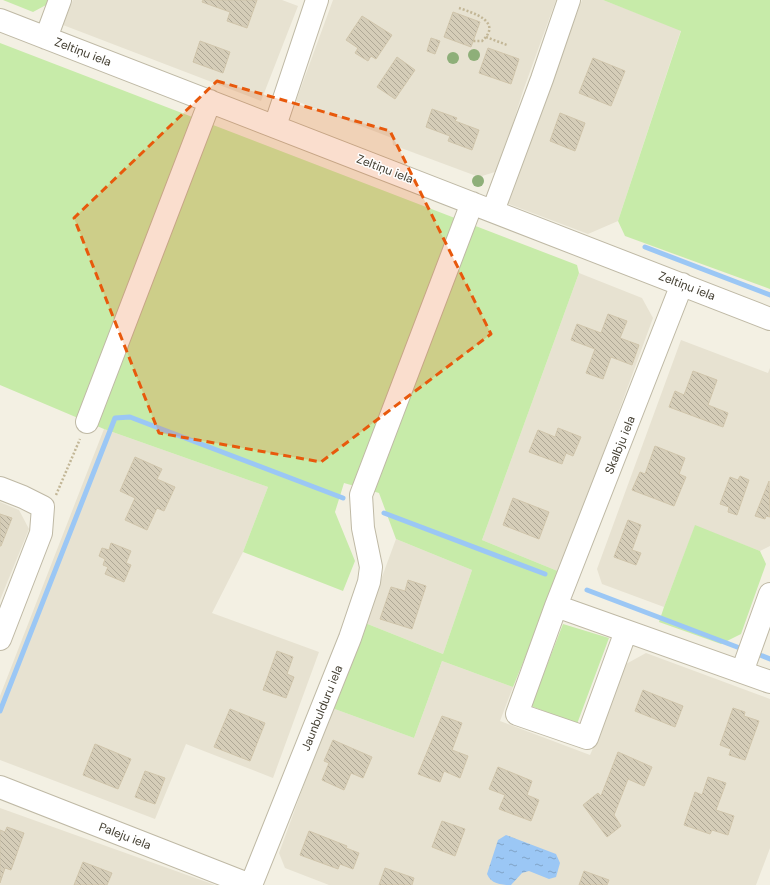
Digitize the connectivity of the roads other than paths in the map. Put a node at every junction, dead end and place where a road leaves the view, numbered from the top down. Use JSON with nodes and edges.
{"nodes":[{"id":1,"x":60,"y":0,"type":"edge"},
{"id":2,"x":317,"y":0,"type":"edge"},
{"id":3,"x":569,"y":0,"type":"edge"},
{"id":4,"x":0,"y":20,"type":"edge"},
{"id":5,"x":46,"y":38,"type":"junction"},
{"id":6,"x":210,"y":101,"type":"junction"},
{"id":7,"x":275,"y":126,"type":"junction"},
{"id":8,"x":472,"y":203,"type":"junction"},
{"id":9,"x":493,"y":211,"type":"junction"},
{"id":10,"x":682,"y":284,"type":"junction"},
{"id":11,"x":770,"y":319,"type":"edge"},
{"id":12,"x":87,"y":422,"type":"road end"},
{"id":13,"x":0,"y":488,"type":"edge"},
{"id":14,"x":770,"y":594,"type":"edge"},
{"id":15,"x":556,"y":606,"type":"junction"},
{"id":16,"x":626,"y":631,"type":"junction"},
{"id":17,"x":0,"y":639,"type":"edge"},
{"id":18,"x":742,"y":672,"type":"junction"},
{"id":19,"x":770,"y":682,"type":"edge"},
{"id":20,"x":0,"y":787,"type":"edge"},
{"id":21,"x":251,"y":885,"type":"edge"}],
"edges":[{"from":1,"to":5,"type":"street"},
{"from":2,"to":7,"type":"street"},
{"from":3,"to":9,"type":"street"},
{"from":4,"to":5,"type":"street","name":"Zeltiņu iela"},
{"from":5,"to":6,"type":"street","name":"Zeltiņu iela"},
{"from":6,"to":7,"type":"street","name":"Zeltiņu iela"},
{"from":6,"to":12,"type":"street"},
{"from":7,"to":8,"type":"street","name":"Zeltiņu iela"},
{"from":8,"to":9,"type":"street","name":"Zeltiņu iela"},
{"from":8,"to":21,"type":"street","name":"Jaunbulduru iela"},
{"from":9,"to":10,"type":"street","name":"Zeltiņu iela"},
{"from":10,"to":11,"type":"street","name":"Zeltiņu iela"},
{"from":10,"to":15,"type":"street","name":"Skalbju iela"},
{"from":13,"to":17,"type":"street"},
{"from":14,"to":18,"type":"street"},
{"from":15,"to":16,"type":"street"},
{"from":15,"to":16,"type":"street","name":"Skalbju iela"},
{"from":16,"to":18,"type":"street"},
{"from":18,"to":19,"type":"street"},
{"from":20,"to":21,"type":"street","name":"Paleju iela"}]}
